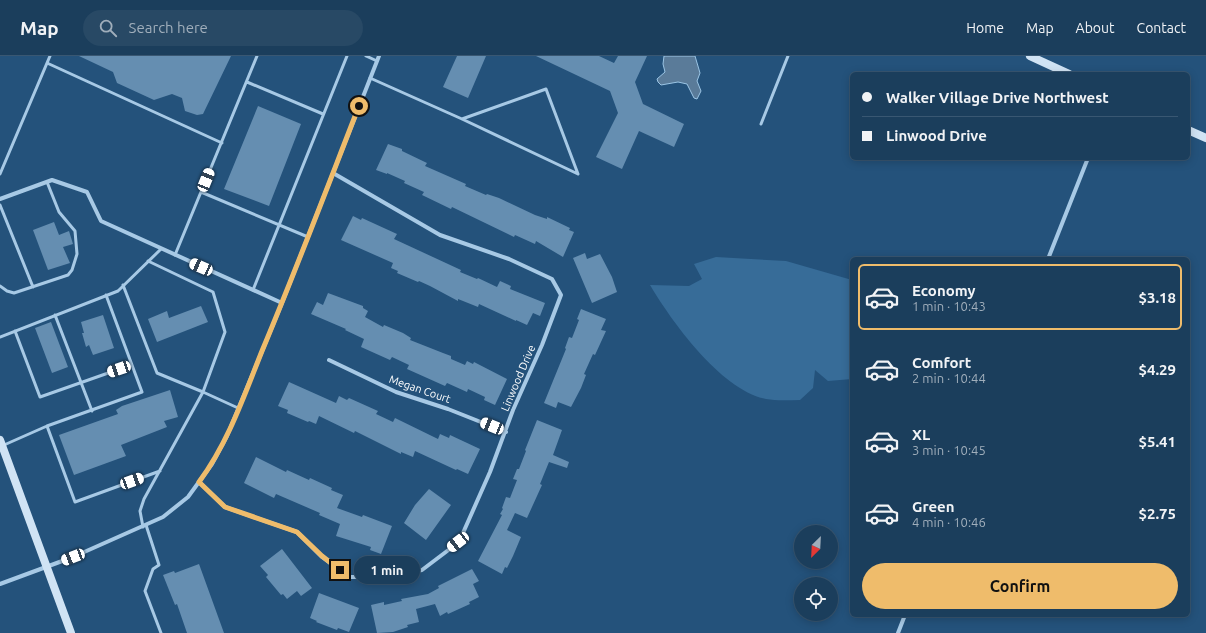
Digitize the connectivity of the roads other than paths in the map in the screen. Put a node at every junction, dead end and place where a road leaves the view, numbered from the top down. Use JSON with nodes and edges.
{"nodes":[{"id":1,"x":50,"y":56,"type":"edge"},
{"id":2,"x":257,"y":56,"type":"edge"},
{"id":3,"x":347,"y":56,"type":"edge"},
{"id":4,"x":366,"y":56,"type":"edge"},
{"id":5,"x":378,"y":56,"type":"edge"},
{"id":6,"x":788,"y":56,"type":"edge"},
{"id":7,"x":1033,"y":57,"type":"edge"},
{"id":8,"x":377,"y":61,"type":"junction"},
{"id":9,"x":47,"y":63,"type":"junction"},
{"id":10,"x":1065,"y":72,"type":"edge"},
{"id":11,"x":370,"y":78,"type":"junction"},
{"id":12,"x":247,"y":82,"type":"junction"},
{"id":13,"x":324,"y":114,"type":"junction"},
{"id":14,"x":462,"y":119,"type":"junction"},
{"id":15,"x":760,"y":124,"type":"dead end"},
{"id":16,"x":1190,"y":131,"type":"edge"},
{"id":17,"x":1206,"y":138,"type":"edge"},
{"id":18,"x":222,"y":143,"type":"junction"},
{"id":19,"x":1087,"y":160,"type":"edge"},
{"id":20,"x":332,"y":173,"type":"junction"},
{"id":21,"x":0,"y":174,"type":"edge"},
{"id":22,"x":46,"y":182,"type":"junction"},
{"id":23,"x":201,"y":192,"type":"junction"},
{"id":24,"x":0,"y":199,"type":"edge"},
{"id":25,"x":0,"y":205,"type":"edge"},
{"id":26,"x":278,"y":225,"type":"junction"},
{"id":27,"x":308,"y":237,"type":"junction"},
{"id":28,"x":162,"y":249,"type":"junction"},
{"id":29,"x":175,"y":255,"type":"junction"},
{"id":30,"x":1049,"y":257,"type":"edge"},
{"id":31,"x":148,"y":261,"type":"junction"},
{"id":32,"x":123,"y":285,"type":"junction"},
{"id":33,"x":0,"y":286,"type":"edge"},
{"id":34,"x":33,"y":287,"type":"junction"},
{"id":35,"x":253,"y":290,"type":"junction"},
{"id":36,"x":106,"y":295,"type":"junction"},
{"id":37,"x":282,"y":303,"type":"junction"},
{"id":38,"x":55,"y":315,"type":"junction"},
{"id":39,"x":14,"y":331,"type":"junction"},
{"id":40,"x":0,"y":337,"type":"edge"},
{"id":41,"x":329,"y":360,"type":"dead end"},
{"id":42,"x":132,"y":365,"type":"junction"},
{"id":43,"x":81,"y":382,"type":"junction"},
{"id":44,"x":203,"y":392,"type":"junction"},
{"id":45,"x":238,"y":408,"type":"junction"},
{"id":46,"x":92,"y":411,"type":"junction"},
{"id":47,"x":47,"y":426,"type":"junction"},
{"id":48,"x":506,"y":432,"type":"junction"},
{"id":49,"x":1,"y":443,"type":"edge"},
{"id":50,"x":160,"y":471,"type":"junction"},
{"id":51,"x":199,"y":482,"type":"junction"},
{"id":52,"x":145,"y":526,"type":"junction"},
{"id":53,"x":47,"y":567,"type":"junction"},
{"id":54,"x":0,"y":584,"type":"edge"},
{"id":55,"x":904,"y":617,"type":"edge"},
{"id":56,"x":71,"y":633,"type":"edge"},
{"id":57,"x":161,"y":633,"type":"edge"},
{"id":58,"x":898,"y":633,"type":"edge"}],
"edges":[{"from":1,"to":9,"type":"lane"},
{"from":2,"to":12,"type":"lane"},
{"from":3,"to":13,"type":"lane"},
{"from":4,"to":8,"type":"lane"},
{"from":5,"to":8,"type":"street"},
{"from":6,"to":15,"type":"lane"},
{"from":7,"to":10,"type":"main road"},
{"from":8,"to":11,"type":"street"},
{"from":9,"to":18,"type":"lane"},
{"from":9,"to":21,"type":"lane"},
{"from":11,"to":14,"type":"lane"},
{"from":11,"to":20,"type":"street"},
{"from":12,"to":13,"type":"lane"},
{"from":12,"to":18,"type":"lane"},
{"from":13,"to":26,"type":"lane"},
{"from":14,"to":14,"type":"lane"},
{"from":16,"to":17,"type":"main road"},
{"from":18,"to":23,"type":"lane"},
{"from":19,"to":30,"type":"street"},
{"from":20,"to":27,"type":"street"},
{"from":20,"to":48,"type":"street","name":"Linwood Drive"},
{"from":22,"to":24,"type":"street"},
{"from":22,"to":28,"type":"street"},
{"from":22,"to":34,"type":"lane"},
{"from":23,"to":26,"type":"lane"},
{"from":23,"to":29,"type":"lane"},
{"from":25,"to":34,"type":"lane"},
{"from":26,"to":27,"type":"lane"},
{"from":26,"to":35,"type":"lane"},
{"from":27,"to":37,"type":"street"},
{"from":28,"to":29,"type":"street"},
{"from":28,"to":31,"type":"lane"},
{"from":29,"to":35,"type":"street"},
{"from":31,"to":32,"type":"lane"},
{"from":31,"to":44,"type":"lane"},
{"from":32,"to":36,"type":"lane"},
{"from":32,"to":44,"type":"lane"},
{"from":33,"to":34,"type":"lane"},
{"from":35,"to":37,"type":"street"},
{"from":36,"to":38,"type":"lane"},
{"from":36,"to":42,"type":"lane"},
{"from":37,"to":45,"type":"street"},
{"from":38,"to":39,"type":"lane"},
{"from":38,"to":43,"type":"lane"},
{"from":39,"to":40,"type":"lane"},
{"from":39,"to":43,"type":"lane"},
{"from":41,"to":48,"type":"street","name":"Megan Court"},
{"from":42,"to":43,"type":"lane"},
{"from":42,"to":46,"type":"lane"},
{"from":43,"to":46,"type":"lane"},
{"from":44,"to":45,"type":"lane"},
{"from":44,"to":50,"type":"lane"},
{"from":45,"to":51,"type":"street"},
{"from":46,"to":47,"type":"lane"},
{"from":47,"to":49,"type":"lane"},
{"from":47,"to":50,"type":"lane"},
{"from":48,"to":51,"type":"street","name":"Linwood Drive"},
{"from":49,"to":53,"type":"main road"},
{"from":50,"to":52,"type":"lane"},
{"from":51,"to":52,"type":"street"},
{"from":52,"to":53,"type":"street"},
{"from":52,"to":57,"type":"lane"},
{"from":53,"to":54,"type":"street"},
{"from":53,"to":56,"type":"main road"},
{"from":55,"to":58,"type":"street"}]}
